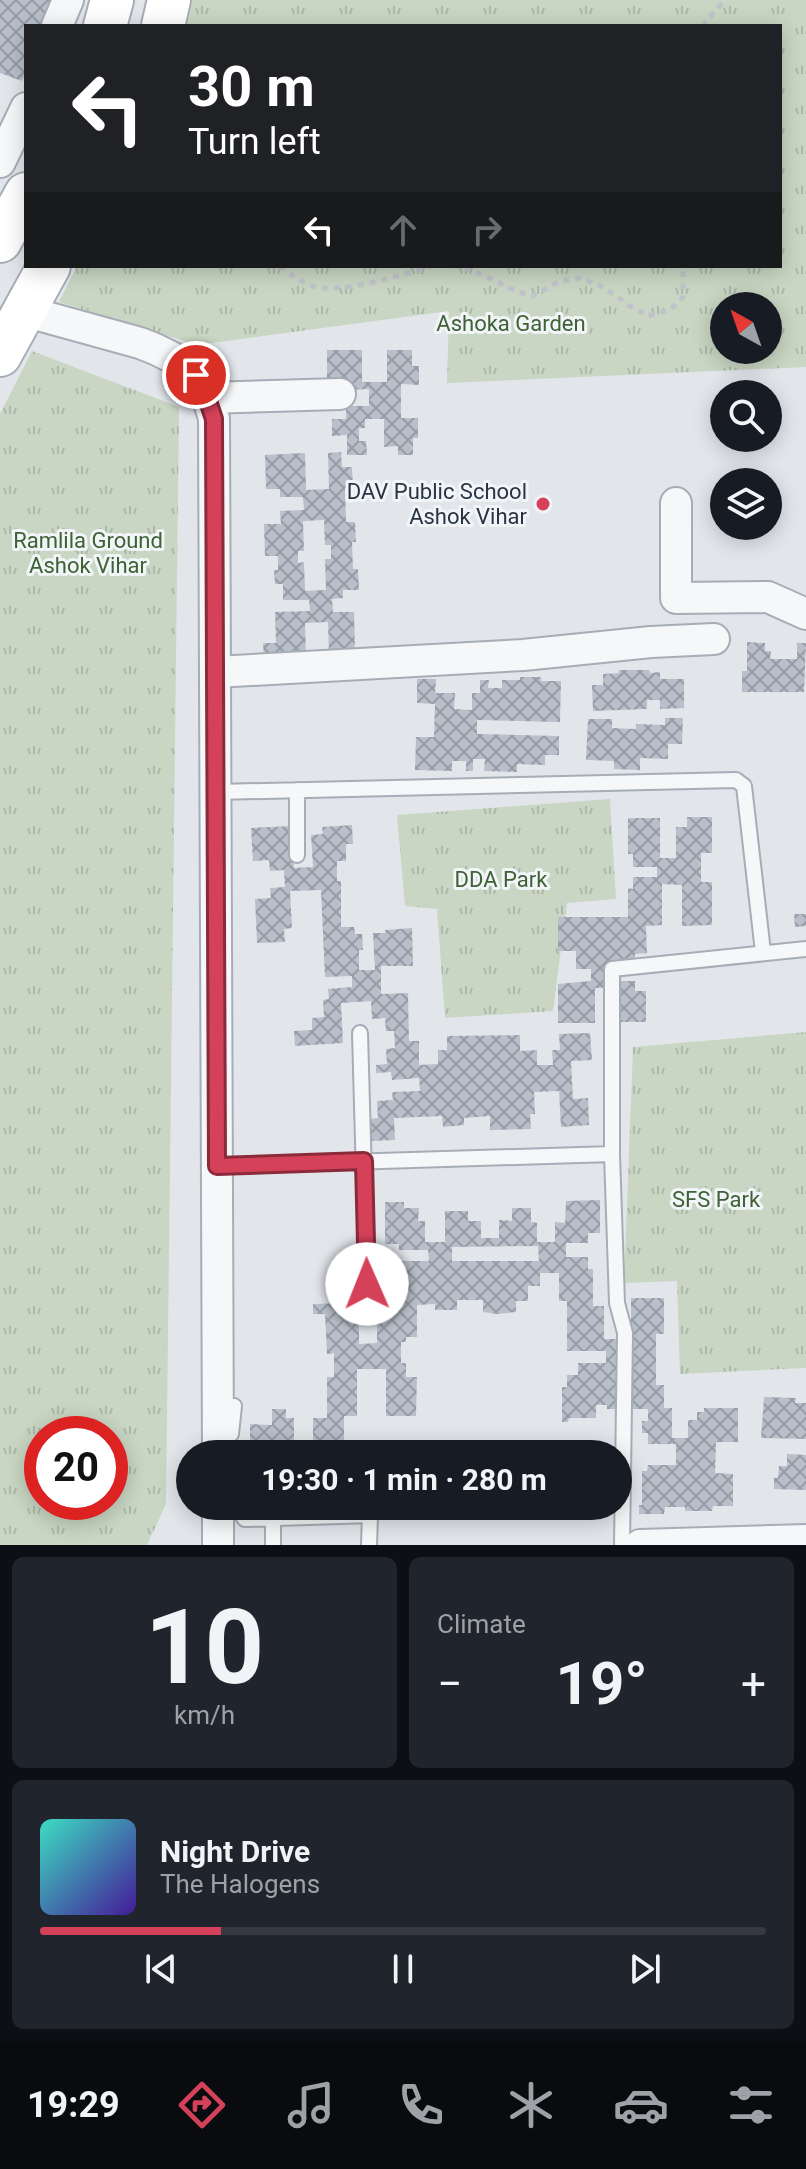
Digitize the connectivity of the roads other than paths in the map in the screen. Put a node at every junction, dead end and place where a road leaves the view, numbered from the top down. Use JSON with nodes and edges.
{"nodes":[{"id":1,"x":68,"y":0,"type":"edge"},
{"id":2,"x":112,"y":0,"type":"edge"},
{"id":3,"x":169,"y":0,"type":"edge"},
{"id":4,"x":58,"y":24,"type":"edge"},
{"id":5,"x":106,"y":24,"type":"edge"},
{"id":6,"x":163,"y":24,"type":"edge"},
{"id":7,"x":19,"y":108,"type":"edge"},
{"id":8,"x":0,"y":162,"type":"edge"},
{"id":9,"x":24,"y":197,"type":"edge"},
{"id":10,"x":2,"y":233,"type":"edge"},
{"id":11,"x":48,"y":268,"type":"edge"},
{"id":12,"x":24,"y":311,"type":"junction"},
{"id":13,"x":0,"y":355,"type":"edge"},
{"id":14,"x":340,"y":394,"type":"dead end"},
{"id":15,"x":207,"y":398,"type":"junction"},
{"id":16,"x":676,"y":503,"type":"dead end"},
{"id":17,"x":806,"y":614,"type":"edge"},
{"id":18,"x":714,"y":639,"type":"dead end"},
{"id":19,"x":216,"y":672,"type":"junction"},
{"id":20,"x":297,"y":790,"type":"junction"},
{"id":21,"x":217,"y":792,"type":"junction"},
{"id":22,"x":297,"y":855,"type":"dead end"},
{"id":23,"x":806,"y":949,"type":"edge"},
{"id":24,"x":763,"y":952,"type":"junction"},
{"id":25,"x":360,"y":1033,"type":"dead end"},
{"id":26,"x":612,"y":1154,"type":"junction"},
{"id":27,"x":364,"y":1161,"type":"junction"},
{"id":28,"x":217,"y":1166,"type":"junction"},
{"id":29,"x":367,"y":1284,"type":"dead end"},
{"id":30,"x":234,"y":1406,"type":"dead end"},
{"id":31,"x":218,"y":1440,"type":"edge"},
{"id":32,"x":231,"y":1440,"type":"edge"},
{"id":33,"x":218,"y":1520,"type":"edge"},
{"id":34,"x":273,"y":1520,"type":"edge"},
{"id":35,"x":370,"y":1520,"type":"edge"},
{"id":36,"x":806,"y":1540,"type":"edge"},
{"id":37,"x":765,"y":1543,"type":"edge"},
{"id":38,"x":218,"y":1545,"type":"edge"},
{"id":39,"x":273,"y":1545,"type":"edge"},
{"id":40,"x":369,"y":1545,"type":"edge"},
{"id":41,"x":622,"y":1545,"type":"edge"},
{"id":42,"x":640,"y":1545,"type":"edge"}],
"edges":[{"from":1,"to":4,"type":"street"},
{"from":2,"to":5,"type":"main road"},
{"from":3,"to":6,"type":"main road"},
{"from":7,"to":8,"type":"street"},
{"from":9,"to":10,"type":"main road"},
{"from":11,"to":12,"type":"main road"},
{"from":12,"to":13,"type":"main road"},
{"from":12,"to":15,"type":"street"},
{"from":14,"to":15,"type":"street"},
{"from":15,"to":19,"type":"street"},
{"from":16,"to":17,"type":"street"},
{"from":18,"to":19,"type":"street"},
{"from":19,"to":21,"type":"street"},
{"from":20,"to":21,"type":"lane"},
{"from":20,"to":22,"type":"lane"},
{"from":20,"to":24,"type":"lane"},
{"from":21,"to":28,"type":"street"},
{"from":23,"to":24,"type":"lane"},
{"from":24,"to":26,"type":"lane"},
{"from":25,"to":27,"type":"lane"},
{"from":26,"to":27,"type":"lane"},
{"from":26,"to":41,"type":"lane"},
{"from":27,"to":28,"type":"lane"},
{"from":27,"to":29,"type":"lane"},
{"from":28,"to":31,"type":"street"},
{"from":30,"to":32,"type":"lane"},
{"from":33,"to":38,"type":"street"},
{"from":34,"to":39,"type":"lane"},
{"from":35,"to":40,"type":"lane"},
{"from":36,"to":37,"type":"street"},
{"from":37,"to":42,"type":"street"}]}
